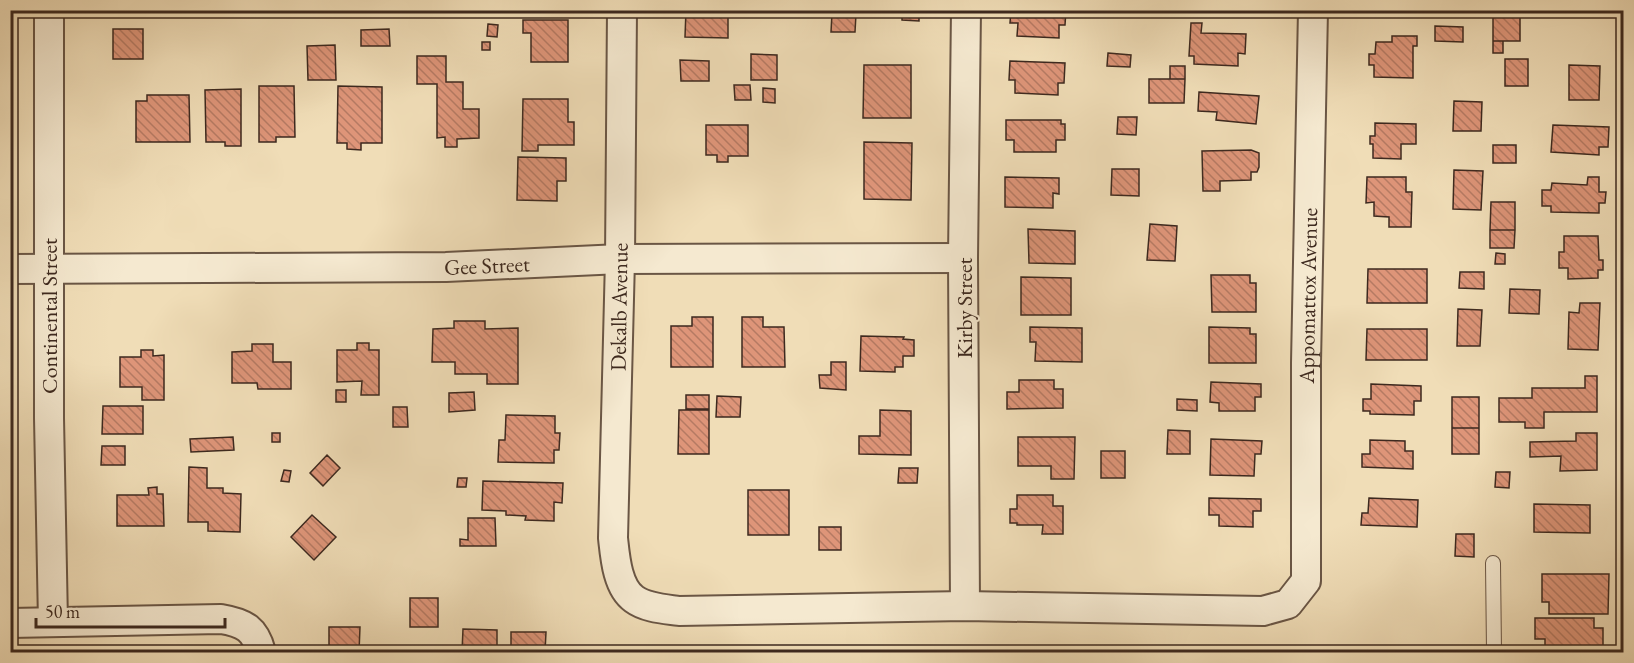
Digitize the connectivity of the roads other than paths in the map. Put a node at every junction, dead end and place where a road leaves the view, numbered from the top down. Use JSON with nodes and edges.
{"nodes":[{"id":1,"x":49,"y":10,"type":"edge"},
{"id":2,"x":622,"y":10,"type":"edge"},
{"id":3,"x":966,"y":10,"type":"edge"},
{"id":4,"x":1313,"y":10,"type":"edge"},
{"id":5,"x":963,"y":258,"type":"junction"},
{"id":6,"x":620,"y":259,"type":"junction"},
{"id":7,"x":10,"y":269,"type":"edge"},
{"id":8,"x":49,"y":269,"type":"junction"},
{"id":9,"x":1493,"y":563,"type":"dead end"},
{"id":10,"x":965,"y":606,"type":"junction"},
{"id":11,"x":53,"y":622,"type":"junction"},
{"id":12,"x":10,"y":623,"type":"edge"},
{"id":13,"x":261,"y":652,"type":"edge"},
{"id":14,"x":1494,"y":652,"type":"edge"}],
"edges":[{"from":1,"to":8,"type":"street","name":"Continental Street"},
{"from":2,"to":6,"type":"street","name":"Dekalb Avenue"},
{"from":3,"to":5,"type":"street","name":"Kirby Street"},
{"from":4,"to":10,"type":"street","name":"Appomattox Avenue"},
{"from":5,"to":6,"type":"street","name":"Gee Street"},
{"from":5,"to":10,"type":"street","name":"Kirby Street"},
{"from":6,"to":8,"type":"street","name":"Gee Street"},
{"from":6,"to":10,"type":"street","name":"Dekalb Avenue"},
{"from":7,"to":8,"type":"street","name":"Gee Street"},
{"from":8,"to":11,"type":"street","name":"Continental Street"},
{"from":9,"to":14,"type":"lane"},
{"from":11,"to":12,"type":"street"},
{"from":11,"to":13,"type":"street"}]}
